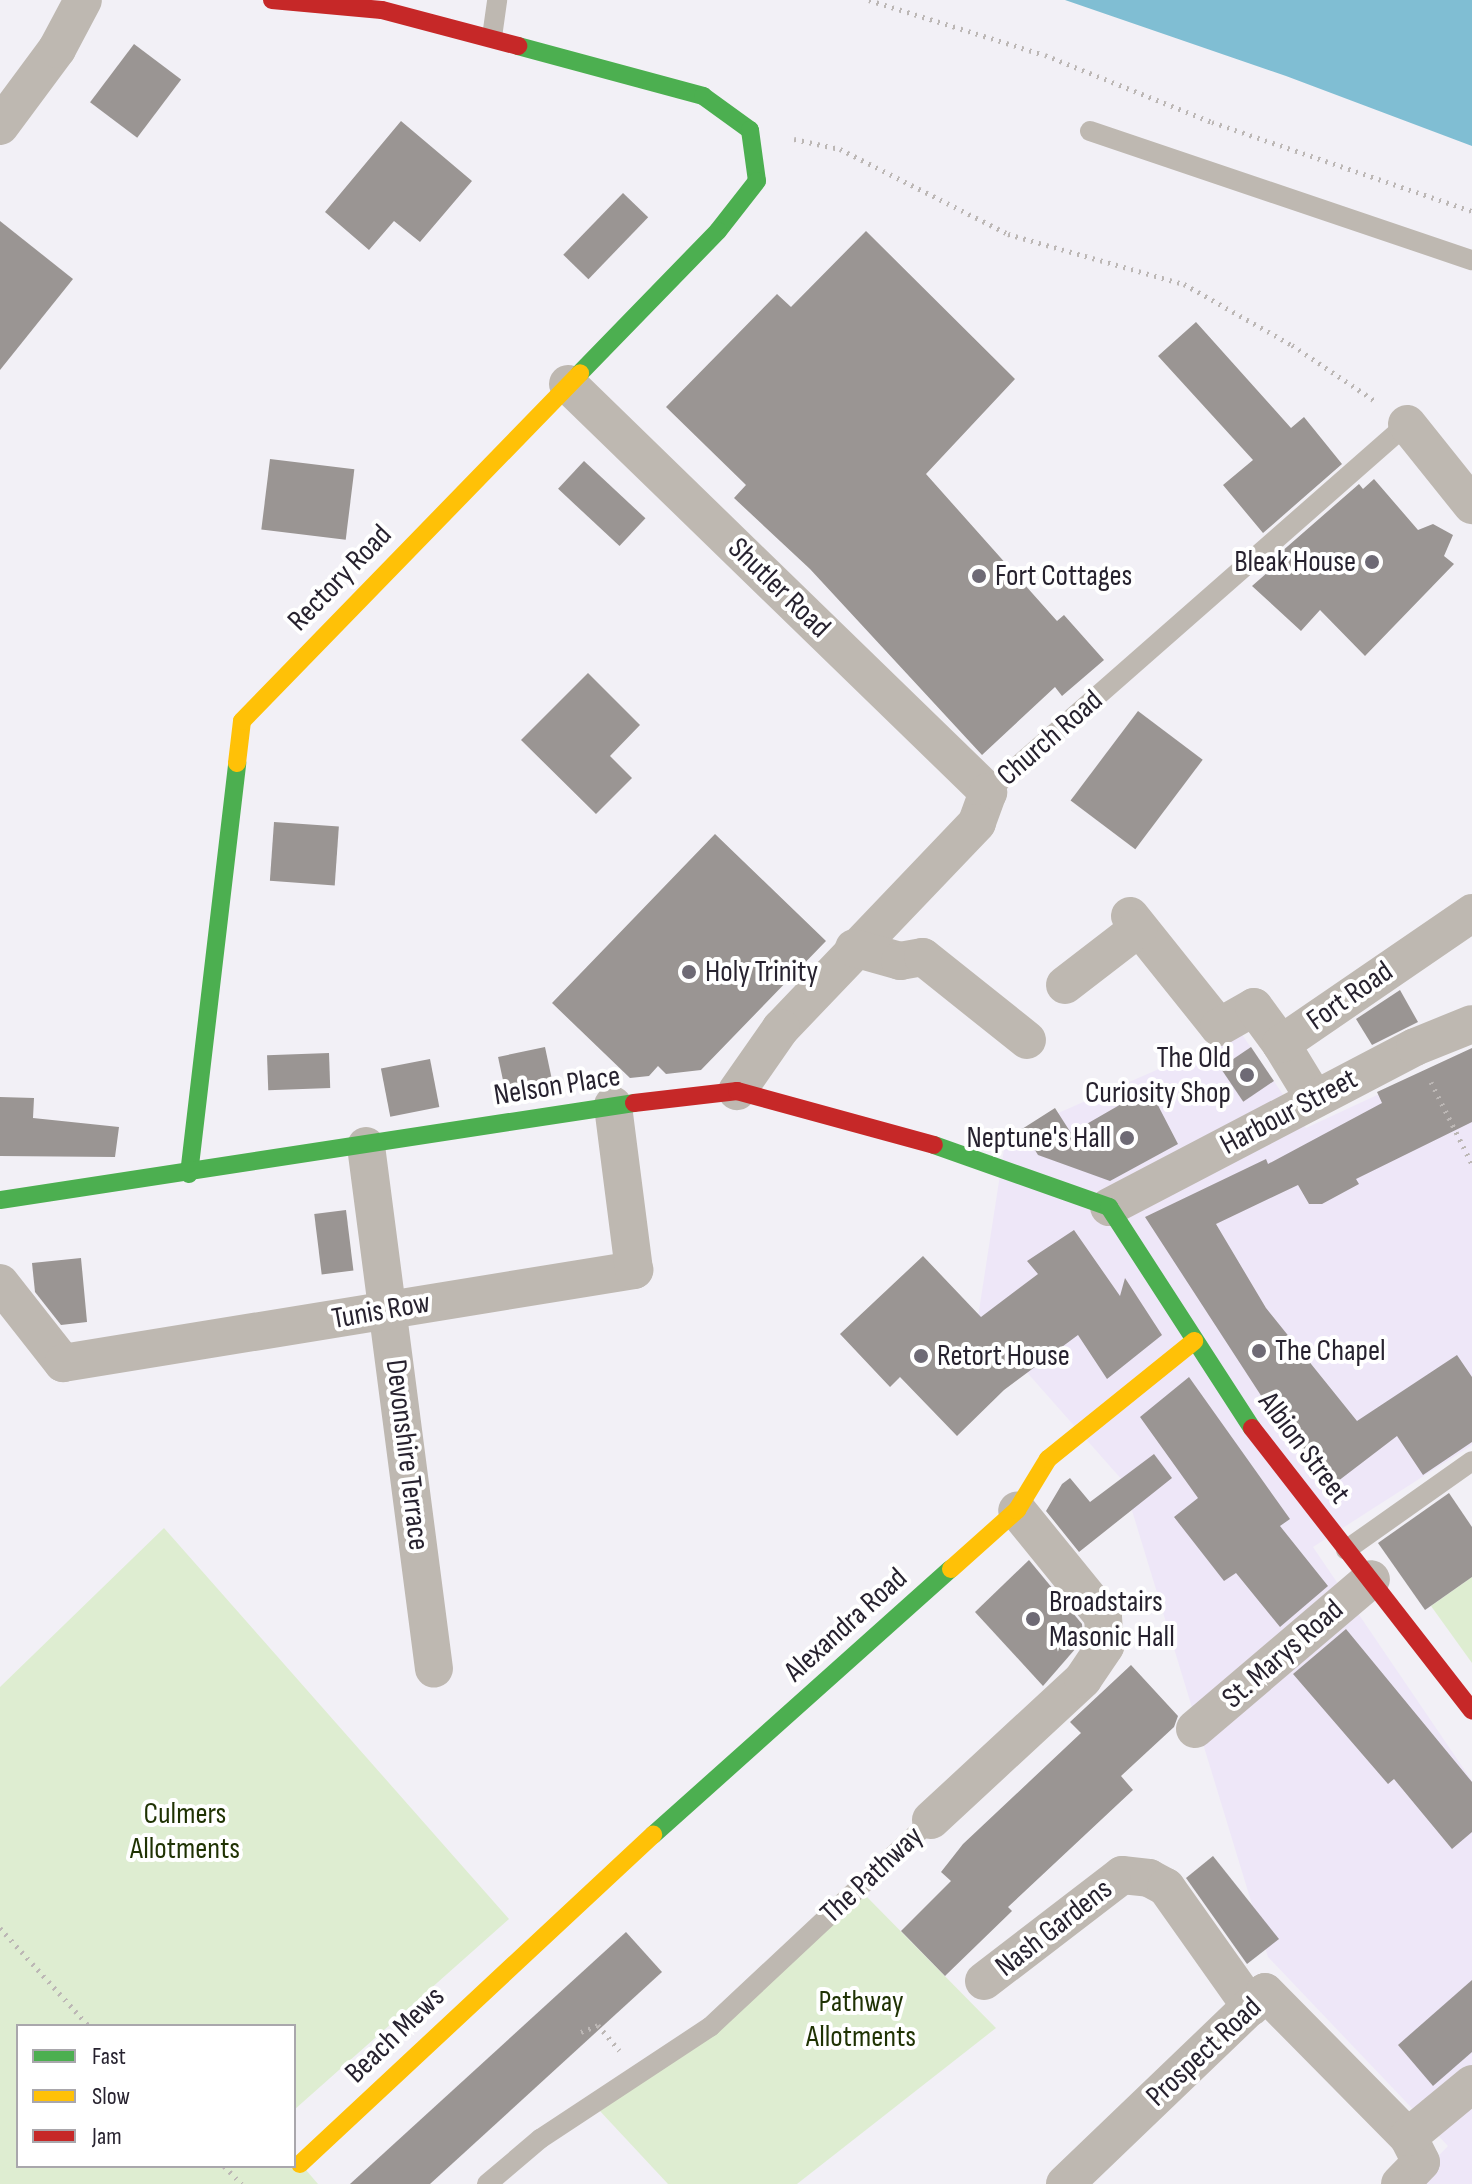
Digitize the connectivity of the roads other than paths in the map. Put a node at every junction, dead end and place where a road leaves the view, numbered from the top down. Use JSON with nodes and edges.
{"nodes":[{"id":1,"x":83,"y":0,"type":"edge"},
{"id":2,"x":272,"y":0,"type":"edge"},
{"id":3,"x":497,"y":0,"type":"edge"},
{"id":4,"x":492,"y":37,"type":"junction"},
{"id":5,"x":0,"y":126,"type":"edge"},
{"id":6,"x":1090,"y":131,"type":"dead end"},
{"id":7,"x":1472,"y":260,"type":"edge"},
{"id":8,"x":568,"y":384,"type":"junction"},
{"id":9,"x":1407,"y":424,"type":"joint"},
{"id":10,"x":1472,"y":505,"type":"edge"},
{"id":11,"x":988,"y":792,"type":"junction"},
{"id":12,"x":1472,"y":913,"type":"edge"},
{"id":13,"x":854,"y":948,"type":"junction"},
{"id":14,"x":1065,"y":985,"type":"dead end"},
{"id":15,"x":1472,"y":1024,"type":"edge"},
{"id":16,"x":1027,"y":1040,"type":"dead end"},
{"id":17,"x":1281,"y":1044,"type":"junction"},
{"id":18,"x":737,"y":1091,"type":"junction"},
{"id":19,"x":1314,"y":1098,"type":"junction"},
{"id":20,"x":613,"y":1105,"type":"junction"},
{"id":21,"x":366,"y":1146,"type":"junction"},
{"id":22,"x":189,"y":1174,"type":"junction"},
{"id":23,"x":0,"y":1200,"type":"edge"},
{"id":24,"x":1109,"y":1207,"type":"junction"},
{"id":25,"x":0,"y":1283,"type":"edge"},
{"id":26,"x":389,"y":1308,"type":"junction"},
{"id":27,"x":1194,"y":1341,"type":"junction"},
{"id":28,"x":1472,"y":1461,"type":"edge"},
{"id":29,"x":1017,"y":1510,"type":"junction"},
{"id":30,"x":1346,"y":1550,"type":"junction"},
{"id":31,"x":1371,"y":1579,"type":"junction"},
{"id":32,"x":434,"y":1669,"type":"dead end"},
{"id":33,"x":1472,"y":1711,"type":"edge"},
{"id":34,"x":1195,"y":1729,"type":"dead end"},
{"id":35,"x":931,"y":1820,"type":"joint"},
{"id":36,"x":528,"y":1946,"type":"joint"},
{"id":37,"x":984,"y":1981,"type":"dead end"},
{"id":38,"x":1251,"y":2007,"type":"junction"},
{"id":39,"x":1472,"y":2084,"type":"edge"},
{"id":40,"x":1408,"y":2137,"type":"junction"},
{"id":41,"x":300,"y":2164,"type":"dead end"},
{"id":42,"x":487,"y":2184,"type":"edge"},
{"id":43,"x":1065,"y":2184,"type":"edge"},
{"id":44,"x":1400,"y":2184,"type":"edge"}],
"edges":[{"from":1,"to":5,"type":"street"},
{"from":2,"to":4,"type":"street"},
{"from":3,"to":4,"type":"lane"},
{"from":4,"to":8,"type":"street","name":"Rectory Road"},
{"from":6,"to":7,"type":"lane"},
{"from":8,"to":11,"type":"street","name":"Shutler Road"},
{"from":8,"to":22,"type":"street","name":"Rectory Road"},
{"from":9,"to":10,"type":"street"},
{"from":9,"to":11,"type":"lane","name":"Church Road"},
{"from":11,"to":13,"type":"street","name":"Church Road"},
{"from":12,"to":17,"type":"street","name":"Fort Road"},
{"from":13,"to":16,"type":"street"},
{"from":13,"to":18,"type":"street","name":"Church Road"},
{"from":14,"to":17,"type":"street"},
{"from":15,"to":19,"type":"street","name":"Harbour Street"},
{"from":17,"to":19,"type":"street","name":"Fort Road"},
{"from":18,"to":20,"type":"street","name":"Nelson Place"},
{"from":18,"to":24,"type":"street","name":"Nelson Place"},
{"from":19,"to":24,"type":"street","name":"Harbour Street"},
{"from":20,"to":21,"type":"street","name":"Nelson Place"},
{"from":20,"to":26,"type":"street","name":"Tunis Row"},
{"from":21,"to":22,"type":"street","name":"Nelson Place"},
{"from":21,"to":26,"type":"street","name":"Devonshire Terrace"},
{"from":22,"to":23,"type":"street","name":"Nelson Place"},
{"from":24,"to":27,"type":"street","name":"Albion Street"},
{"from":25,"to":26,"type":"street","name":"Tunis Row"},
{"from":26,"to":32,"type":"street","name":"Devonshire Terrace"},
{"from":27,"to":29,"type":"street","name":"Alexandra Road"},
{"from":27,"to":30,"type":"street","name":"Albion Street"},
{"from":28,"to":30,"type":"lane"},
{"from":29,"to":35,"type":"street","name":"The Pathway"},
{"from":29,"to":36,"type":"street","name":"Alexandra Road"},
{"from":30,"to":31,"type":"street","name":"Albion Street"},
{"from":31,"to":33,"type":"street","name":"Albion Street"},
{"from":31,"to":34,"type":"street","name":"St. Marys Road"},
{"from":35,"to":42,"type":"lane","name":"The Pathway"},
{"from":36,"to":41,"type":"street","name":"Beach Mews"},
{"from":37,"to":38,"type":"street","name":"Nash Gardens"},
{"from":38,"to":40,"type":"street","name":"Prospect Road"},
{"from":38,"to":43,"type":"street","name":"Prospect Road"},
{"from":39,"to":40,"type":"street"},
{"from":40,"to":44,"type":"street"}]}
